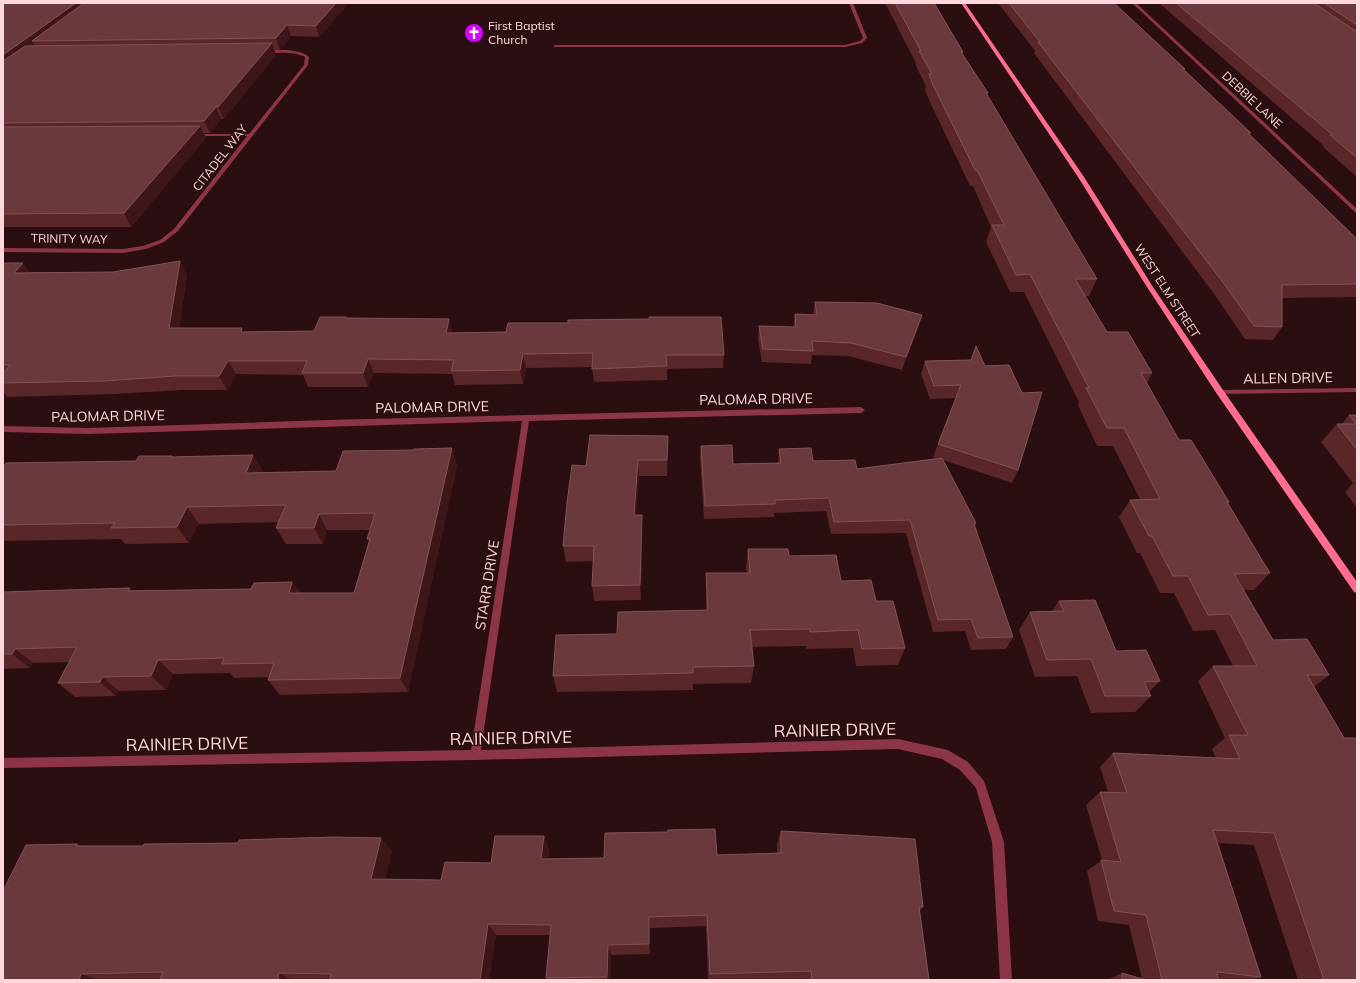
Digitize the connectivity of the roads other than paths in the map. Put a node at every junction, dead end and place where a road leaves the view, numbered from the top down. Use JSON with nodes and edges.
{"nodes":[{"id":1,"x":851,"y":3,"type":"edge"},
{"id":2,"x":963,"y":3,"type":"edge"},
{"id":3,"x":1134,"y":3,"type":"edge"},
{"id":4,"x":555,"y":46,"type":"dead end"},
{"id":5,"x":258,"y":52,"type":"edge"},
{"id":6,"x":251,"y":135,"type":"junction"},
{"id":7,"x":189,"y":136,"type":"edge"},
{"id":8,"x":1357,"y":212,"type":"edge"},
{"id":9,"x":134,"y":249,"type":"joint"},
{"id":10,"x":3,"y":250,"type":"edge"},
{"id":11,"x":1357,"y":390,"type":"edge"},
{"id":12,"x":1220,"y":392,"type":"junction"},
{"id":13,"x":861,"y":410,"type":"dead end"},
{"id":14,"x":526,"y":418,"type":"junction"},
{"id":15,"x":3,"y":429,"type":"edge"},
{"id":16,"x":1357,"y":589,"type":"edge"},
{"id":17,"x":475,"y":755,"type":"junction"},
{"id":18,"x":3,"y":763,"type":"edge"},
{"id":19,"x":1006,"y":980,"type":"edge"}],
"edges":[{"from":1,"to":4,"type":"street"},
{"from":2,"to":12,"type":"street","name":"WEST ELM STREET"},
{"from":3,"to":8,"type":"street","name":"DEBBIE LANE"},
{"from":5,"to":6,"type":"street","name":"CITADEL WAY"},
{"from":6,"to":7,"type":"street"},
{"from":6,"to":9,"type":"street","name":"CITADEL WAY"},
{"from":9,"to":10,"type":"street","name":"TRINITY WAY"},
{"from":11,"to":12,"type":"street","name":"ALLEN DRIVE"},
{"from":12,"to":16,"type":"street","name":"WEST ELM STREET"},
{"from":13,"to":14,"type":"street","name":"PALOMAR DRIVE"},
{"from":14,"to":15,"type":"street","name":"PALOMAR DRIVE"},
{"from":14,"to":17,"type":"street","name":"STARR DRIVE"},
{"from":17,"to":18,"type":"street","name":"RAINIER DRIVE"},
{"from":17,"to":19,"type":"street","name":"RAINIER DRIVE"}]}
